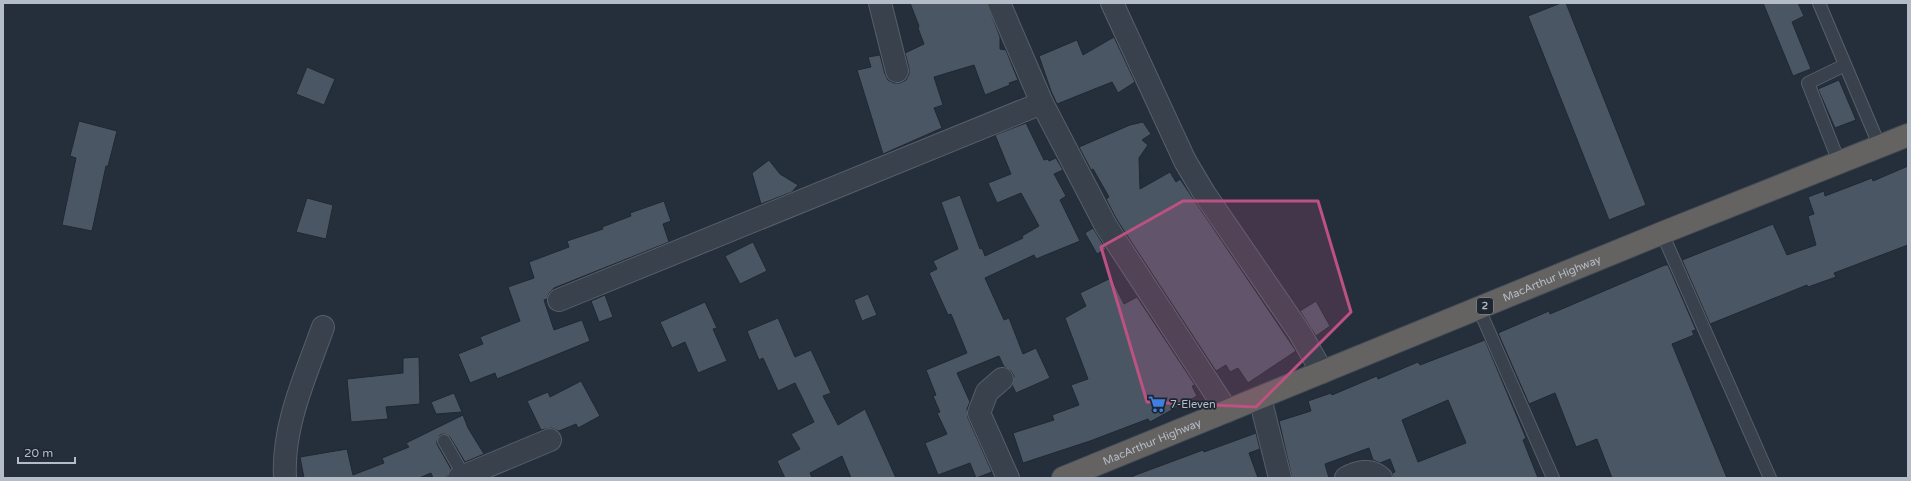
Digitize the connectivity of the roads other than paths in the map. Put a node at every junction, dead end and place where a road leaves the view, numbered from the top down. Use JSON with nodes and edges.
{"nodes":[{"id":1,"x":880,"y":3,"type":"edge"},
{"id":2,"x":999,"y":3,"type":"edge"},
{"id":3,"x":1112,"y":3,"type":"edge"},
{"id":4,"x":1819,"y":3,"type":"edge"},
{"id":5,"x":1845,"y":65,"type":"junction"},
{"id":6,"x":897,"y":70,"type":"dead end"},
{"id":7,"x":1042,"y":103,"type":"junction"},
{"id":8,"x":1908,"y":135,"type":"edge"},
{"id":9,"x":1880,"y":147,"type":"junction"},
{"id":10,"x":1839,"y":162,"type":"junction"},
{"id":11,"x":1662,"y":233,"type":"junction"},
{"id":12,"x":558,"y":300,"type":"dead end"},
{"id":13,"x":1479,"y":309,"type":"junction"},
{"id":14,"x":323,"y":327,"type":"dead end"},
{"id":15,"x":1322,"y":372,"type":"junction"},
{"id":16,"x":1002,"y":379,"type":"dead end"},
{"id":17,"x":1260,"y":398,"type":"junction"},
{"id":18,"x":1227,"y":411,"type":"junction"},
{"id":19,"x":550,"y":440,"type":"dead end"},
{"id":20,"x":444,"y":441,"type":"dead end"},
{"id":21,"x":462,"y":477,"type":"edge"},
{"id":22,"x":285,"y":478,"type":"edge"},
{"id":23,"x":1008,"y":478,"type":"edge"},
{"id":24,"x":1063,"y":478,"type":"edge"},
{"id":25,"x":1280,"y":478,"type":"edge"},
{"id":26,"x":1346,"y":478,"type":"edge"},
{"id":27,"x":1381,"y":478,"type":"edge"},
{"id":28,"x":1553,"y":478,"type":"edge"},
{"id":29,"x":1770,"y":478,"type":"edge"}],
"edges":[{"from":1,"to":6,"type":"street"},
{"from":2,"to":7,"type":"street"},
{"from":3,"to":15,"type":"street"},
{"from":4,"to":5,"type":"lane"},
{"from":5,"to":9,"type":"lane"},
{"from":5,"to":10,"type":"lane"},
{"from":7,"to":12,"type":"street"},
{"from":7,"to":18,"type":"street"},
{"from":8,"to":9,"type":"highway","name":"MacArthur Highway","number":"2"},
{"from":9,"to":10,"type":"highway","name":"MacArthur Highway","number":"2"},
{"from":10,"to":11,"type":"highway","name":"MacArthur Highway","number":"2"},
{"from":11,"to":13,"type":"highway","name":"MacArthur Highway","number":"2"},
{"from":11,"to":29,"type":"lane"},
{"from":13,"to":15,"type":"highway","name":"MacArthur Highway","number":"2"},
{"from":13,"to":28,"type":"lane"},
{"from":14,"to":22,"type":"street"},
{"from":15,"to":17,"type":"highway","name":"MacArthur Highway","number":"2"},
{"from":16,"to":23,"type":"street"},
{"from":17,"to":18,"type":"highway","name":"MacArthur Highway","number":"2"},
{"from":17,"to":25,"type":"street"},
{"from":18,"to":24,"type":"highway","name":"MacArthur Highway","number":"2"},
{"from":19,"to":21,"type":"street"},
{"from":20,"to":21,"type":"lane"},
{"from":26,"to":27,"type":"street"}]}
